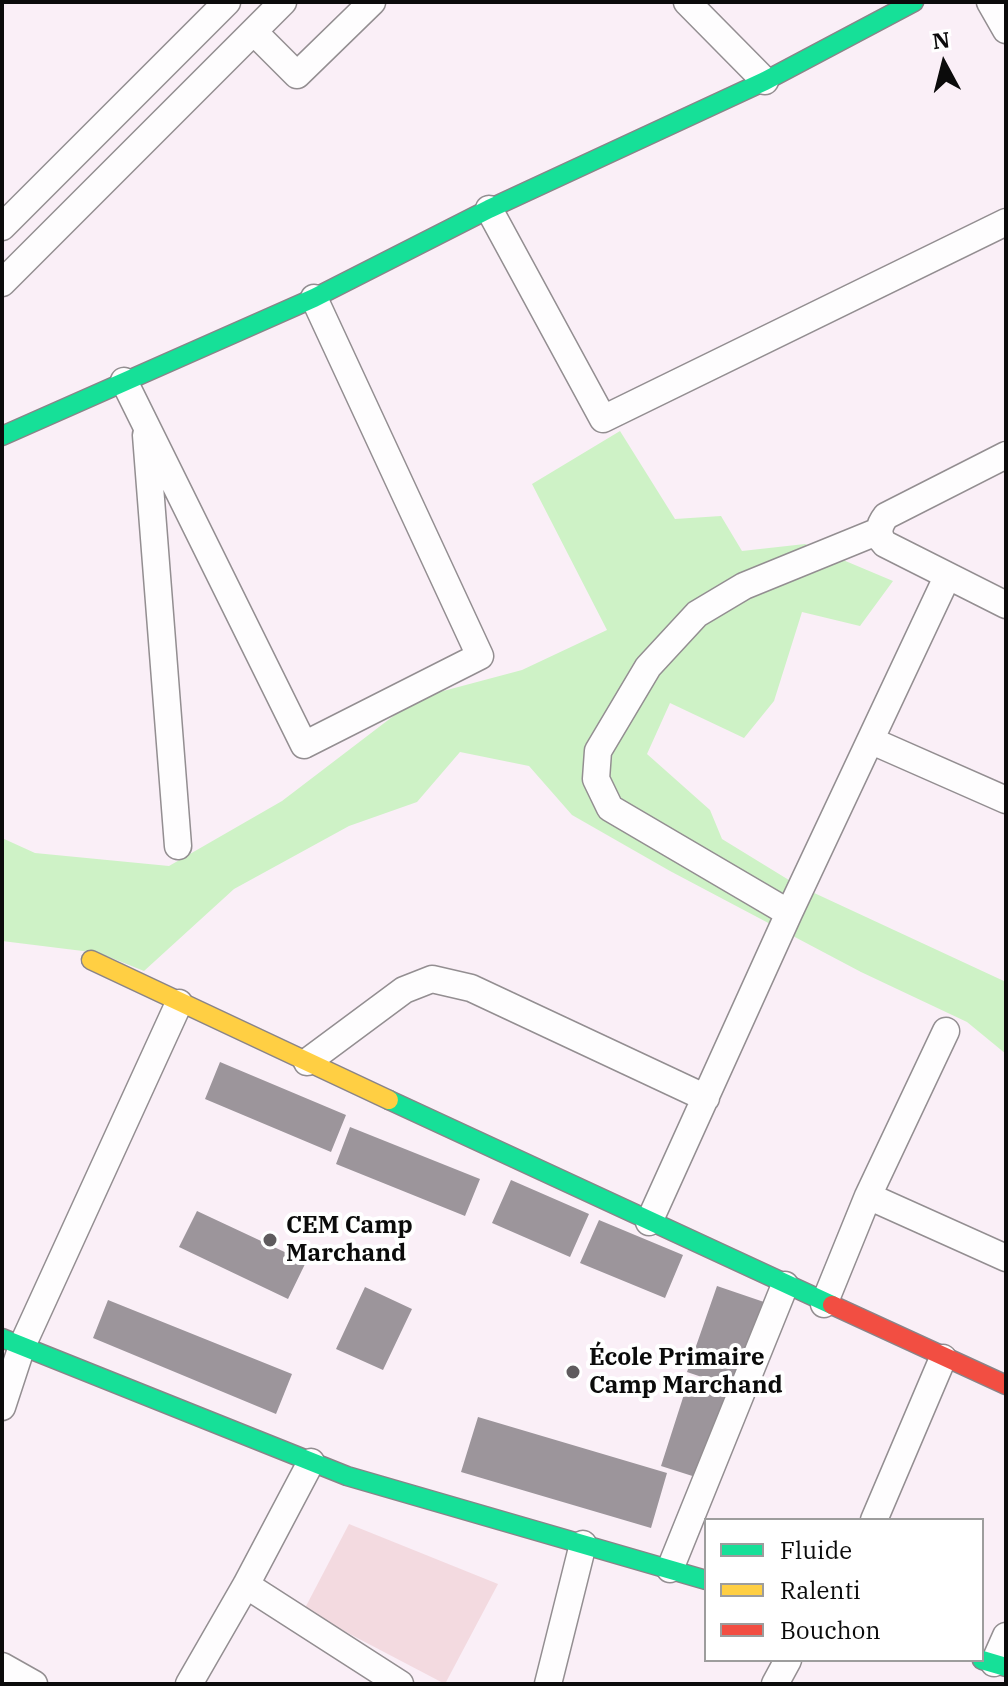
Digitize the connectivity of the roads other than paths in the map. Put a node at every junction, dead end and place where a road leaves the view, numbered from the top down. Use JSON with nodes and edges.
{"nodes":[{"id":1,"x":227,"y":2,"type":"edge"},
{"id":2,"x":283,"y":2,"type":"edge"},
{"id":3,"x":372,"y":2,"type":"edge"},
{"id":4,"x":687,"y":2,"type":"edge"},
{"id":5,"x":914,"y":2,"type":"edge"},
{"id":6,"x":990,"y":2,"type":"edge"},
{"id":7,"x":1006,"y":30,"type":"edge"},
{"id":8,"x":254,"y":32,"type":"junction"},
{"id":9,"x":765,"y":81,"type":"junction"},
{"id":10,"x":489,"y":209,"type":"junction"},
{"id":11,"x":1006,"y":222,"type":"edge"},
{"id":12,"x":2,"y":227,"type":"edge"},
{"id":13,"x":2,"y":283,"type":"edge"},
{"id":14,"x":314,"y":298,"type":"junction"},
{"id":15,"x":124,"y":381,"type":"junction"},
{"id":16,"x":145,"y":422,"type":"junction"},
{"id":17,"x":2,"y":436,"type":"edge"},
{"id":18,"x":1006,"y":455,"type":"edge"},
{"id":19,"x":879,"y":531,"type":"junction"},
{"id":20,"x":947,"y":577,"type":"junction"},
{"id":21,"x":1006,"y":605,"type":"edge"},
{"id":22,"x":872,"y":741,"type":"junction"},
{"id":23,"x":1006,"y":800,"type":"edge"},
{"id":24,"x":178,"y":846,"type":"dead end"},
{"id":25,"x":789,"y":913,"type":"junction"},
{"id":26,"x":91,"y":960,"type":"dead end"},
{"id":27,"x":179,"y":1003,"type":"junction"},
{"id":28,"x":946,"y":1031,"type":"dead end"},
{"id":29,"x":307,"y":1062,"type":"junction"},
{"id":30,"x":706,"y":1098,"type":"junction"},
{"id":31,"x":868,"y":1196,"type":"junction"},
{"id":32,"x":649,"y":1222,"type":"junction"},
{"id":33,"x":1006,"y":1258,"type":"edge"},
{"id":34,"x":785,"y":1285,"type":"junction"},
{"id":35,"x":824,"y":1304,"type":"junction"},
{"id":36,"x":12,"y":1342,"type":"edge"},
{"id":37,"x":943,"y":1358,"type":"junction"},
{"id":38,"x":1006,"y":1385,"type":"edge"},
{"id":39,"x":2,"y":1407,"type":"edge"},
{"id":40,"x":311,"y":1462,"type":"junction"},
{"id":41,"x":875,"y":1518,"type":"edge"},
{"id":42,"x":583,"y":1544,"type":"junction"},
{"id":43,"x":670,"y":1569,"type":"junction"},
{"id":44,"x":704,"y":1579,"type":"edge"},
{"id":45,"x":246,"y":1585,"type":"junction"},
{"id":46,"x":1006,"y":1636,"type":"edge"},
{"id":47,"x":787,"y":1662,"type":"edge"},
{"id":48,"x":994,"y":1663,"type":"edge"},
{"id":49,"x":2,"y":1666,"type":"edge"},
{"id":50,"x":34,"y":1684,"type":"edge"},
{"id":51,"x":189,"y":1684,"type":"edge"},
{"id":52,"x":400,"y":1684,"type":"edge"},
{"id":53,"x":548,"y":1684,"type":"edge"},
{"id":54,"x":775,"y":1684,"type":"edge"}],
"edges":[{"from":1,"to":12,"type":"street"},
{"from":2,"to":8,"type":"street"},
{"from":3,"to":8,"type":"street"},
{"from":4,"to":9,"type":"street"},
{"from":5,"to":9,"type":"street"},
{"from":6,"to":7,"type":"street"},
{"from":8,"to":13,"type":"street"},
{"from":9,"to":10,"type":"street"},
{"from":10,"to":11,"type":"street"},
{"from":10,"to":14,"type":"street"},
{"from":14,"to":15,"type":"street"},
{"from":14,"to":16,"type":"street"},
{"from":15,"to":16,"type":"street"},
{"from":15,"to":17,"type":"street"},
{"from":16,"to":24,"type":"street"},
{"from":18,"to":19,"type":"street"},
{"from":19,"to":20,"type":"street"},
{"from":19,"to":25,"type":"street"},
{"from":20,"to":21,"type":"street"},
{"from":20,"to":22,"type":"street"},
{"from":22,"to":23,"type":"street"},
{"from":22,"to":25,"type":"street"},
{"from":25,"to":30,"type":"street"},
{"from":26,"to":27,"type":"street"},
{"from":27,"to":29,"type":"street"},
{"from":27,"to":36,"type":"street"},
{"from":28,"to":31,"type":"street"},
{"from":29,"to":30,"type":"street"},
{"from":29,"to":32,"type":"street"},
{"from":30,"to":32,"type":"street"},
{"from":31,"to":33,"type":"street"},
{"from":31,"to":35,"type":"street"},
{"from":32,"to":34,"type":"street"},
{"from":34,"to":35,"type":"street"},
{"from":34,"to":43,"type":"street"},
{"from":35,"to":37,"type":"street"},
{"from":36,"to":39,"type":"street"},
{"from":36,"to":40,"type":"street"},
{"from":37,"to":38,"type":"street"},
{"from":37,"to":41,"type":"street"},
{"from":40,"to":42,"type":"street"},
{"from":40,"to":45,"type":"street"},
{"from":42,"to":43,"type":"street"},
{"from":42,"to":53,"type":"street"},
{"from":43,"to":44,"type":"street"},
{"from":45,"to":51,"type":"street"},
{"from":45,"to":52,"type":"street"},
{"from":46,"to":48,"type":"street"},
{"from":47,"to":54,"type":"street"},
{"from":49,"to":50,"type":"street"}]}
